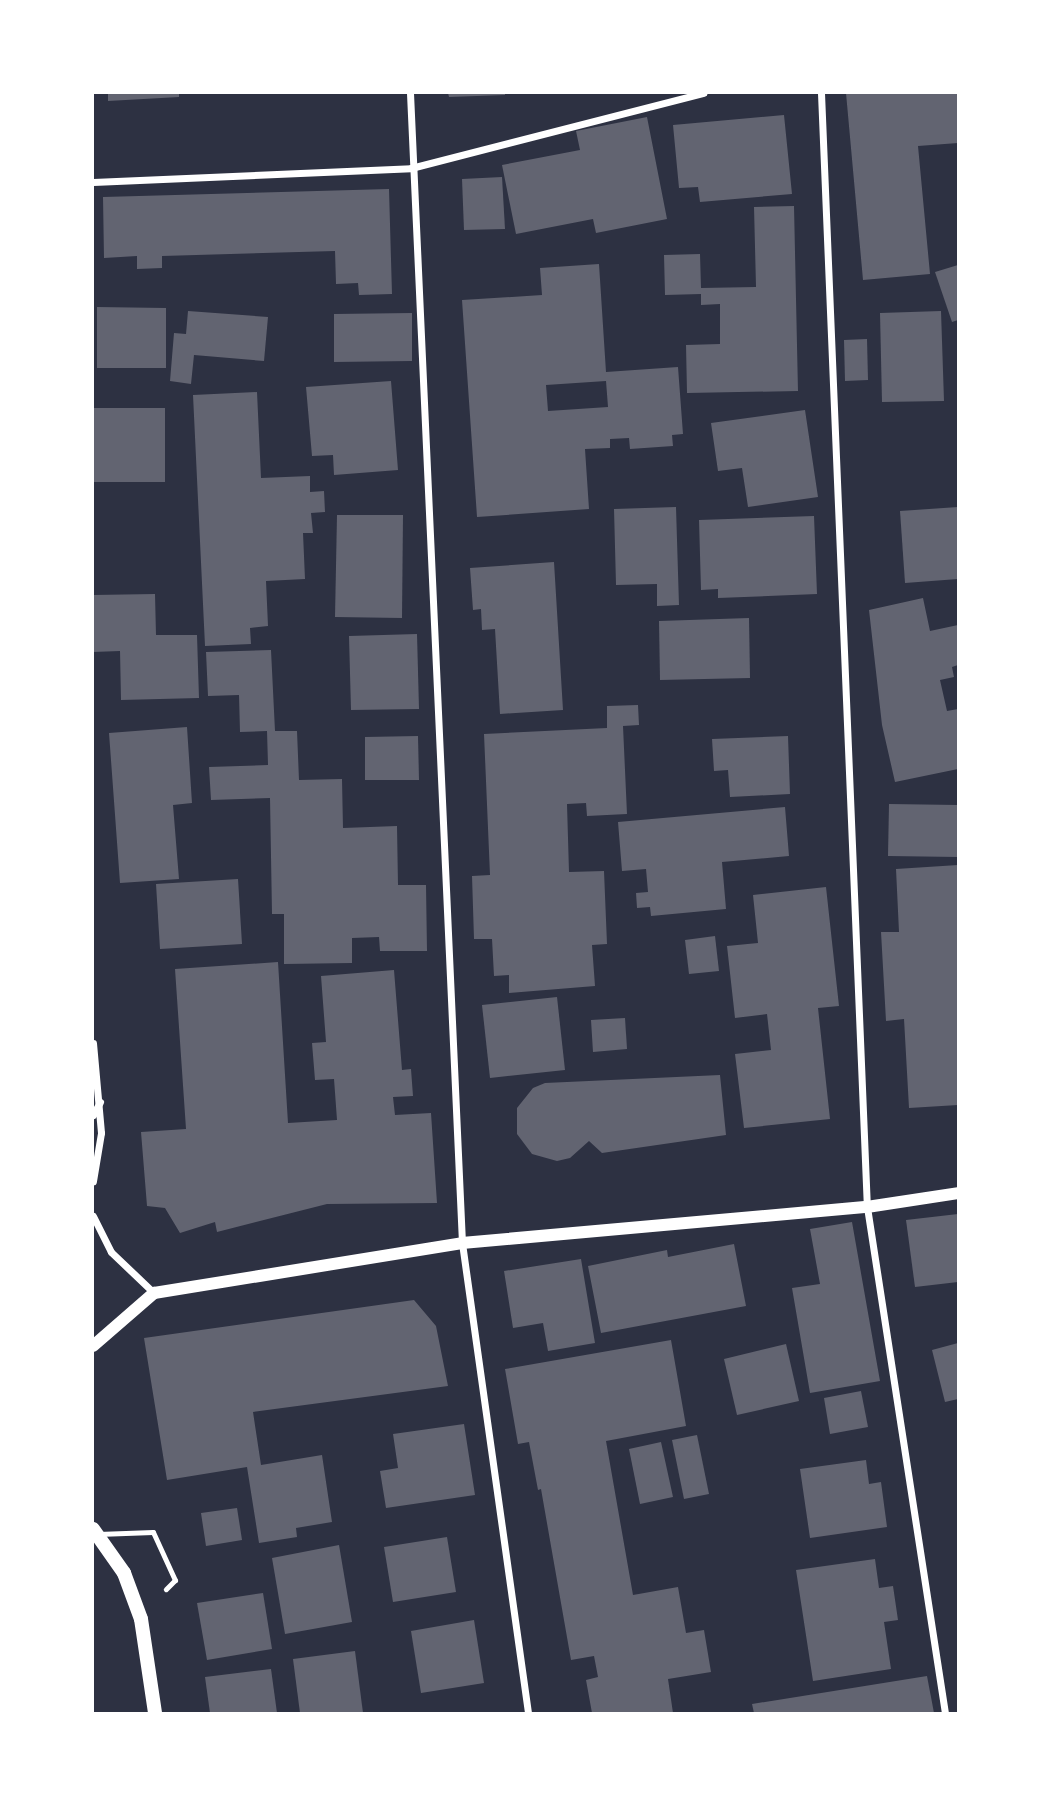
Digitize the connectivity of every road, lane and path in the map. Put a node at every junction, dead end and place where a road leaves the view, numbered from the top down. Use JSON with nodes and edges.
{"nodes":[{"id":1,"x":410,"y":93,"type":"edge"},
{"id":2,"x":704,"y":93,"type":"edge"},
{"id":3,"x":821,"y":93,"type":"edge"},
{"id":4,"x":411,"y":168,"type":"junction"},
{"id":5,"x":93,"y":182,"type":"edge"},
{"id":6,"x":93,"y":1043,"type":"edge"},
{"id":7,"x":100,"y":1102,"type":"junction"},
{"id":8,"x":93,"y":1115,"type":"edge"},
{"id":9,"x":93,"y":1181,"type":"edge"},
{"id":10,"x":958,"y":1193,"type":"edge"},
{"id":11,"x":867,"y":1207,"type":"junction"},
{"id":12,"x":93,"y":1216,"type":"edge"},
{"id":13,"x":462,"y":1243,"type":"junction"},
{"id":14,"x":154,"y":1293,"type":"junction"},
{"id":15,"x":93,"y":1345,"type":"edge"},
{"id":16,"x":95,"y":1532,"type":"edge"},
{"id":17,"x":166,"y":1590,"type":"dead end"},
{"id":18,"x":155,"y":1713,"type":"edge"},
{"id":19,"x":528,"y":1713,"type":"edge"},
{"id":20,"x":946,"y":1713,"type":"edge"}],
"edges":[{"from":1,"to":4,"type":"street"},
{"from":2,"to":4,"type":"street"},
{"from":3,"to":11,"type":"street"},
{"from":4,"to":5,"type":"street"},
{"from":4,"to":13,"type":"street"},
{"from":6,"to":7,"type":"street"},
{"from":7,"to":8,"type":"street"},
{"from":7,"to":9,"type":"street"},
{"from":10,"to":11,"type":"street"},
{"from":11,"to":13,"type":"street"},
{"from":11,"to":20,"type":"street"},
{"from":12,"to":14,"type":"street"},
{"from":13,"to":14,"type":"street"},
{"from":13,"to":19,"type":"street"},
{"from":14,"to":15,"type":"street"},
{"from":16,"to":17,"type":"lane"},
{"from":16,"to":18,"type":"main road"}]}
